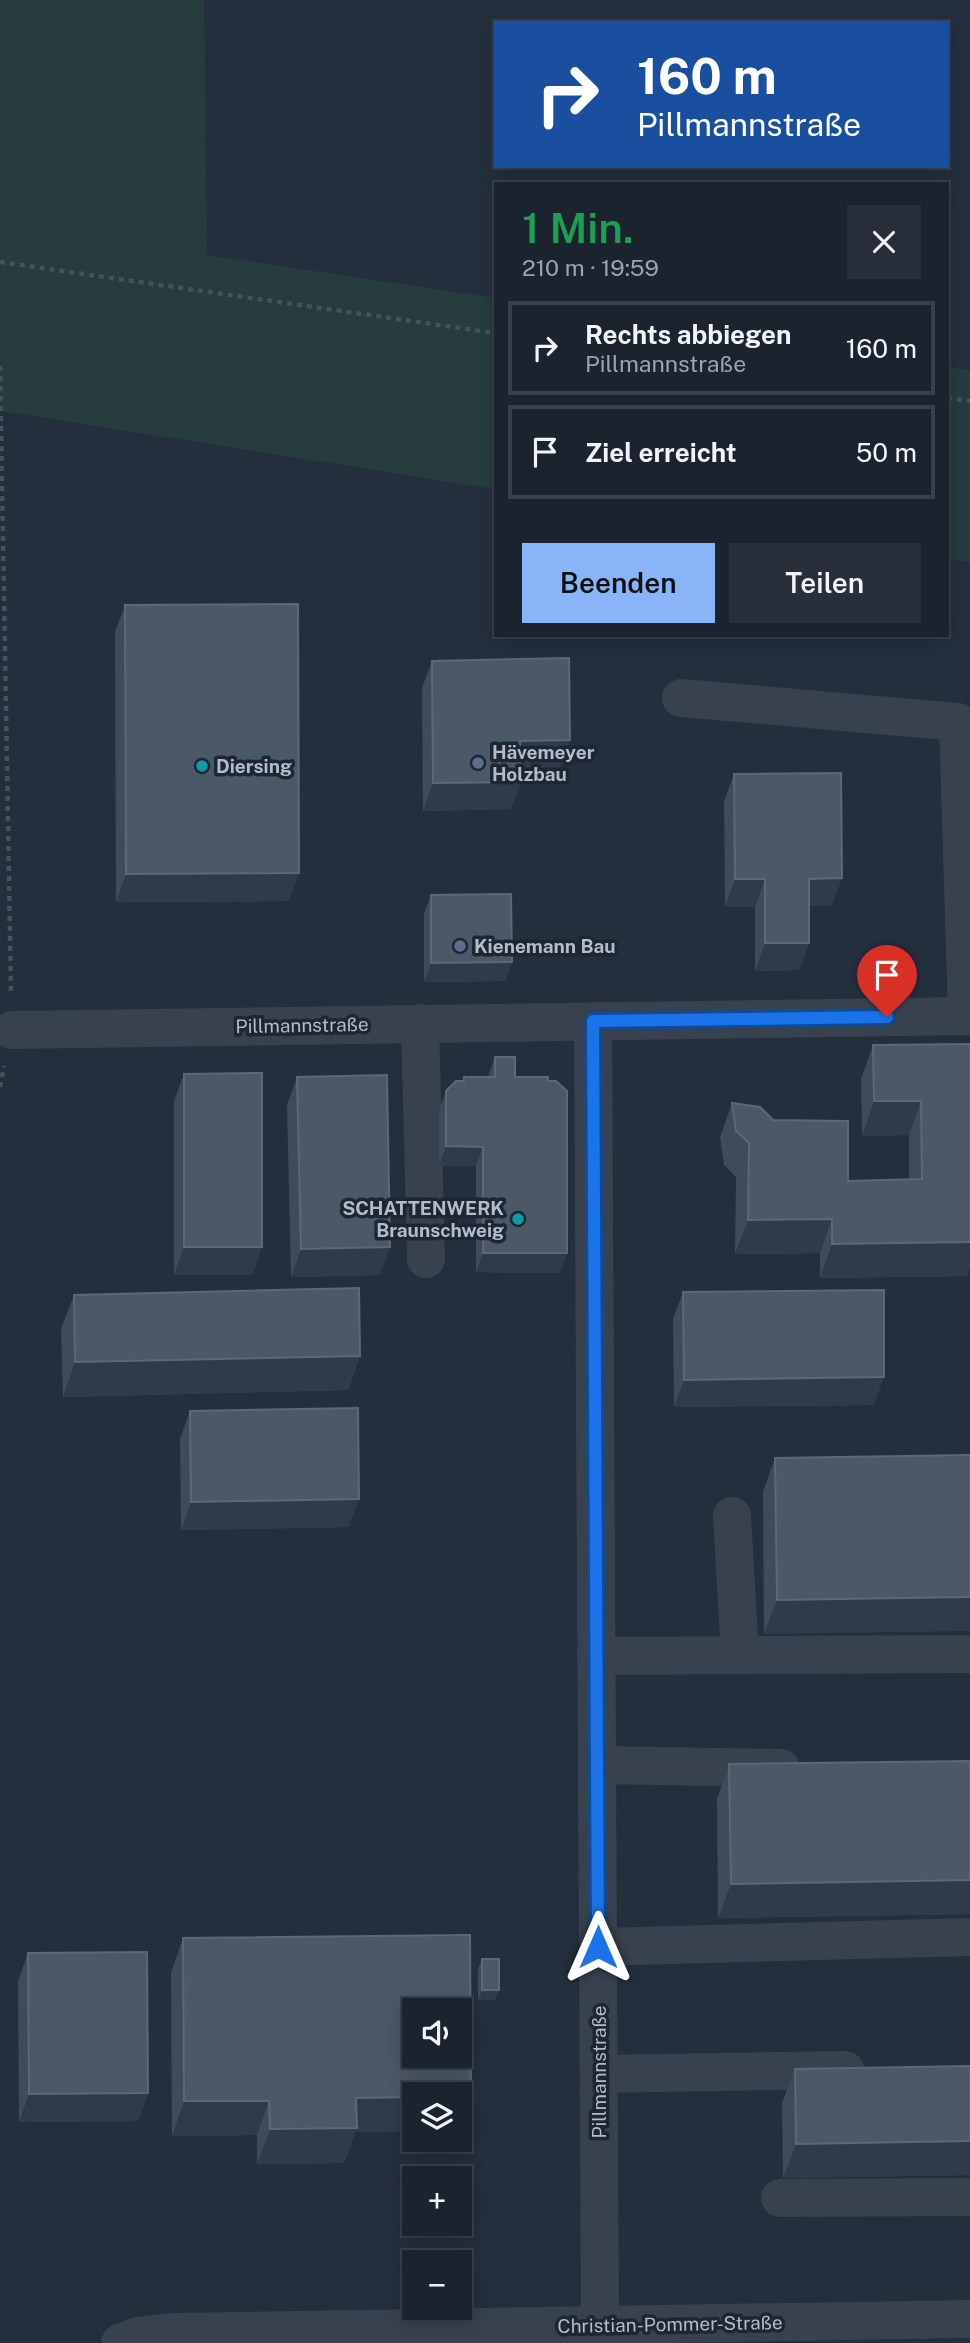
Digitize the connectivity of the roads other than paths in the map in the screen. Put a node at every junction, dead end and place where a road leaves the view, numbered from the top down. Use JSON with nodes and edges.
{"nodes":[{"id":1,"x":681,"y":698,"type":"dead end"},
{"id":2,"x":968,"y":1016,"type":"edge"},
{"id":3,"x":593,"y":1021,"type":"junction"},
{"id":4,"x":421,"y":1023,"type":"junction"},
{"id":5,"x":12,"y":1030,"type":"road end"},
{"id":6,"x":426,"y":1259,"type":"dead end"},
{"id":7,"x":732,"y":1516,"type":"dead end"},
{"id":8,"x":970,"y":1654,"type":"edge"},
{"id":9,"x":740,"y":1655,"type":"junction"},
{"id":10,"x":596,"y":1656,"type":"junction"},
{"id":11,"x":597,"y":1765,"type":"junction"},
{"id":12,"x":818,"y":1769,"type":"edge"},
{"id":13,"x":970,"y":1937,"type":"edge"},
{"id":14,"x":598,"y":1947,"type":"junction"},
{"id":15,"x":874,"y":2070,"type":"edge"},
{"id":16,"x":599,"y":2074,"type":"junction"},
{"id":17,"x":970,"y":2197,"type":"edge"},
{"id":18,"x":780,"y":2198,"type":"dead end"},
{"id":19,"x":970,"y":2319,"type":"edge"},
{"id":20,"x":600,"y":2325,"type":"junction"},
{"id":21,"x":692,"y":2333,"type":"edge"},
{"id":22,"x":120,"y":2343,"type":"edge"}],
"edges":[{"from":1,"to":2,"type":"street"},
{"from":2,"to":3,"type":"street","name":"Pillmannstraße"},
{"from":3,"to":4,"type":"street","name":"Pillmannstraße"},
{"from":3,"to":10,"type":"street","name":"Pillmannstraße"},
{"from":4,"to":5,"type":"street","name":"Pillmannstraße"},
{"from":4,"to":6,"type":"street"},
{"from":7,"to":9,"type":"street"},
{"from":8,"to":9,"type":"street"},
{"from":9,"to":10,"type":"street"},
{"from":10,"to":11,"type":"street","name":"Pillmannstraße"},
{"from":11,"to":12,"type":"street"},
{"from":11,"to":14,"type":"street","name":"Pillmannstraße"},
{"from":13,"to":14,"type":"street"},
{"from":14,"to":16,"type":"street","name":"Pillmannstraße"},
{"from":15,"to":16,"type":"street"},
{"from":16,"to":20,"type":"street","name":"Pillmannstraße"},
{"from":17,"to":18,"type":"street"},
{"from":19,"to":21,"type":"street","name":"Christian-Pommer-Straße"},
{"from":20,"to":21,"type":"street","name":"Christian-Pommer-Straße"},
{"from":20,"to":22,"type":"street","name":"Christian-Pommer-Straße"}]}
